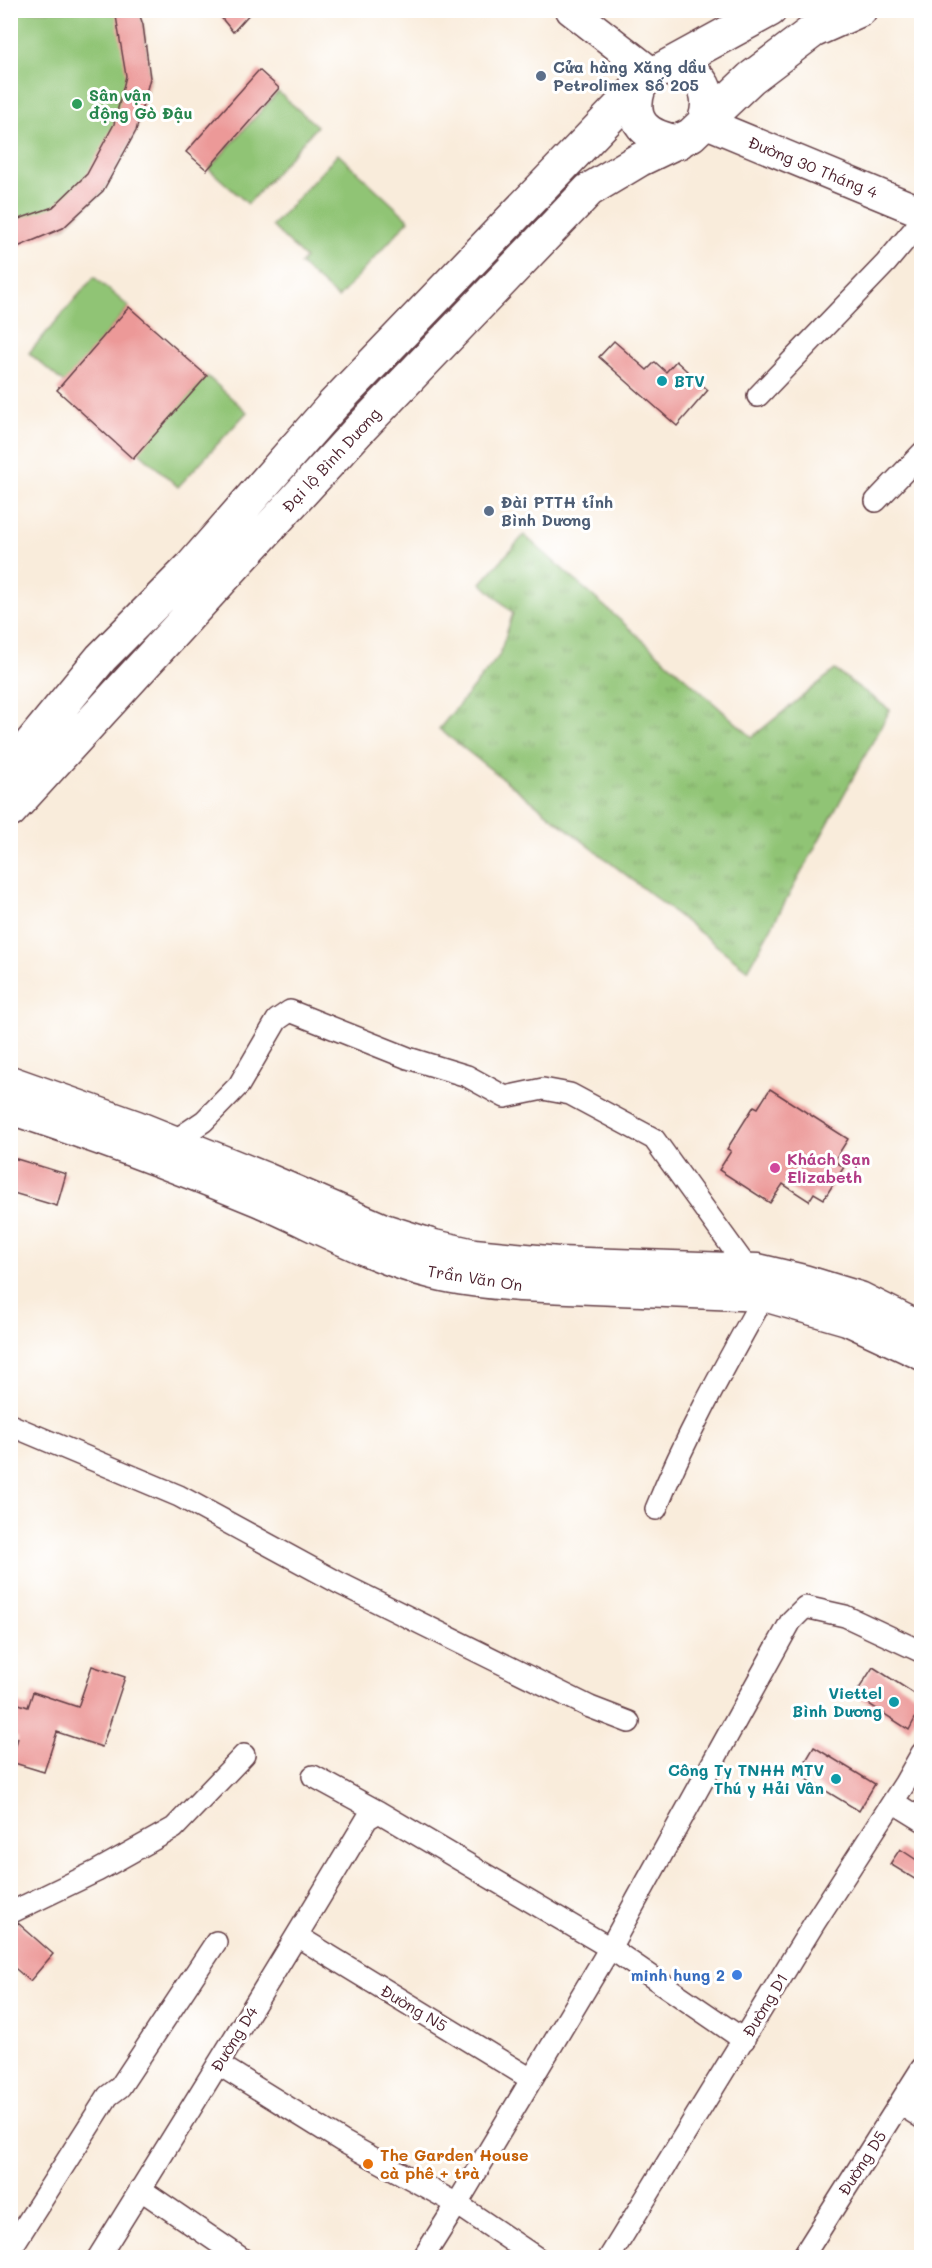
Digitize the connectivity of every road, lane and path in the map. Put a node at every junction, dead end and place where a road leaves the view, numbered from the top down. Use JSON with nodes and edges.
{"nodes":[{"id":1,"x":571,"y":10,"type":"edge"},
{"id":2,"x":770,"y":10,"type":"edge"},
{"id":3,"x":860,"y":10,"type":"edge"},
{"id":4,"x":652,"y":76,"type":"junction"},
{"id":5,"x":691,"y":132,"type":"junction"},
{"id":6,"x":921,"y":212,"type":"edge"},
{"id":7,"x":921,"y":220,"type":"edge"},
{"id":8,"x":758,"y":396,"type":"dead end"},
{"id":9,"x":921,"y":453,"type":"edge"},
{"id":10,"x":876,"y":501,"type":"dead end"},
{"id":11,"x":10,"y":769,"type":"edge"},
{"id":12,"x":10,"y":811,"type":"edge"},
{"id":13,"x":10,"y":1081,"type":"edge"},
{"id":14,"x":10,"y":1109,"type":"edge"},
{"id":15,"x":168,"y":1152,"type":"junction"},
{"id":16,"x":747,"y":1268,"type":"junction"},
{"id":17,"x":764,"y":1296,"type":"junction"},
{"id":18,"x":921,"y":1328,"type":"edge"},
{"id":19,"x":921,"y":1356,"type":"edge"},
{"id":20,"x":10,"y":1425,"type":"edge"},
{"id":21,"x":656,"y":1509,"type":"dead end"},
{"id":22,"x":921,"y":1652,"type":"edge"},
{"id":23,"x":629,"y":1722,"type":"dead end"},
{"id":24,"x":921,"y":1753,"type":"edge"},
{"id":25,"x":244,"y":1755,"type":"dead end"},
{"id":26,"x":313,"y":1776,"type":"dead end"},
{"id":27,"x":893,"y":1803,"type":"junction"},
{"id":28,"x":373,"y":1815,"type":"junction"},
{"id":29,"x":921,"y":1820,"type":"edge"},
{"id":30,"x":10,"y":1913,"type":"edge"},
{"id":31,"x":297,"y":1936,"type":"junction"},
{"id":32,"x":216,"y":1941,"type":"dead end"},
{"id":33,"x":610,"y":1948,"type":"junction"},
{"id":34,"x":744,"y":2040,"type":"junction"},
{"id":35,"x":218,"y":2064,"type":"junction"},
{"id":36,"x":921,"y":2068,"type":"edge"},
{"id":37,"x":531,"y":2079,"type":"junction"},
{"id":38,"x":900,"y":2104,"type":"junction"},
{"id":39,"x":921,"y":2118,"type":"edge"},
{"id":40,"x":140,"y":2189,"type":"junction"},
{"id":41,"x":457,"y":2204,"type":"junction"},
{"id":42,"x":10,"y":2250,"type":"edge"},
{"id":43,"x":525,"y":2254,"type":"edge"},
{"id":44,"x":98,"y":2258,"type":"edge"},
{"id":45,"x":241,"y":2258,"type":"edge"},
{"id":46,"x":423,"y":2258,"type":"edge"},
{"id":47,"x":609,"y":2258,"type":"edge"},
{"id":48,"x":802,"y":2258,"type":"edge"}],
"edges":[{"from":1,"to":4,"type":"street"},
{"from":2,"to":4,"type":"highway","name":"Đại lộ Bình Dương"},
{"from":3,"to":5,"type":"highway","name":"Đại lộ Bình Dương"},
{"from":4,"to":5,"type":"highway"},
{"from":4,"to":5,"type":"highway"},
{"from":4,"to":11,"type":"highway","name":"Đại lộ Bình Dương"},
{"from":5,"to":6,"type":"street","name":"Đường 30 Tháng 4"},
{"from":5,"to":12,"type":"highway","name":"Đại lộ Bình Dương"},
{"from":7,"to":8,"type":"street"},
{"from":9,"to":10,"type":"street"},
{"from":13,"to":15,"type":"street","name":"Trần Văn Ơn"},
{"from":14,"to":15,"type":"street","name":"Trần Văn Ơn"},
{"from":15,"to":16,"type":"street","name":"Trần Văn Ơn"},
{"from":15,"to":16,"type":"street"},
{"from":15,"to":17,"type":"street","name":"Trần Văn Ơn"},
{"from":16,"to":18,"type":"street","name":"Trần Văn Ơn"},
{"from":17,"to":19,"type":"street","name":"Trần Văn Ơn"},
{"from":17,"to":21,"type":"street"},
{"from":20,"to":23,"type":"street"},
{"from":22,"to":33,"type":"street"},
{"from":24,"to":27,"type":"street","name":"Đường D1"},
{"from":25,"to":30,"type":"street"},
{"from":26,"to":28,"type":"street"},
{"from":27,"to":29,"type":"street"},
{"from":27,"to":34,"type":"street","name":"Đường D1"},
{"from":28,"to":31,"type":"street","name":"Đường D4"},
{"from":28,"to":33,"type":"street"},
{"from":31,"to":35,"type":"street","name":"Đường D4"},
{"from":31,"to":37,"type":"street","name":"Đường N5"},
{"from":32,"to":42,"type":"street"},
{"from":33,"to":34,"type":"street"},
{"from":33,"to":37,"type":"street"},
{"from":34,"to":47,"type":"street","name":"Đường D1"},
{"from":35,"to":40,"type":"street","name":"Đường D4"},
{"from":35,"to":41,"type":"street"},
{"from":36,"to":38,"type":"street","name":"Đường D5"},
{"from":37,"to":41,"type":"street"},
{"from":38,"to":39,"type":"street"},
{"from":38,"to":48,"type":"street","name":"Đường D5"},
{"from":40,"to":44,"type":"street","name":"Đường D4"},
{"from":40,"to":45,"type":"street"},
{"from":41,"to":43,"type":"street"},
{"from":41,"to":46,"type":"street"}]}
